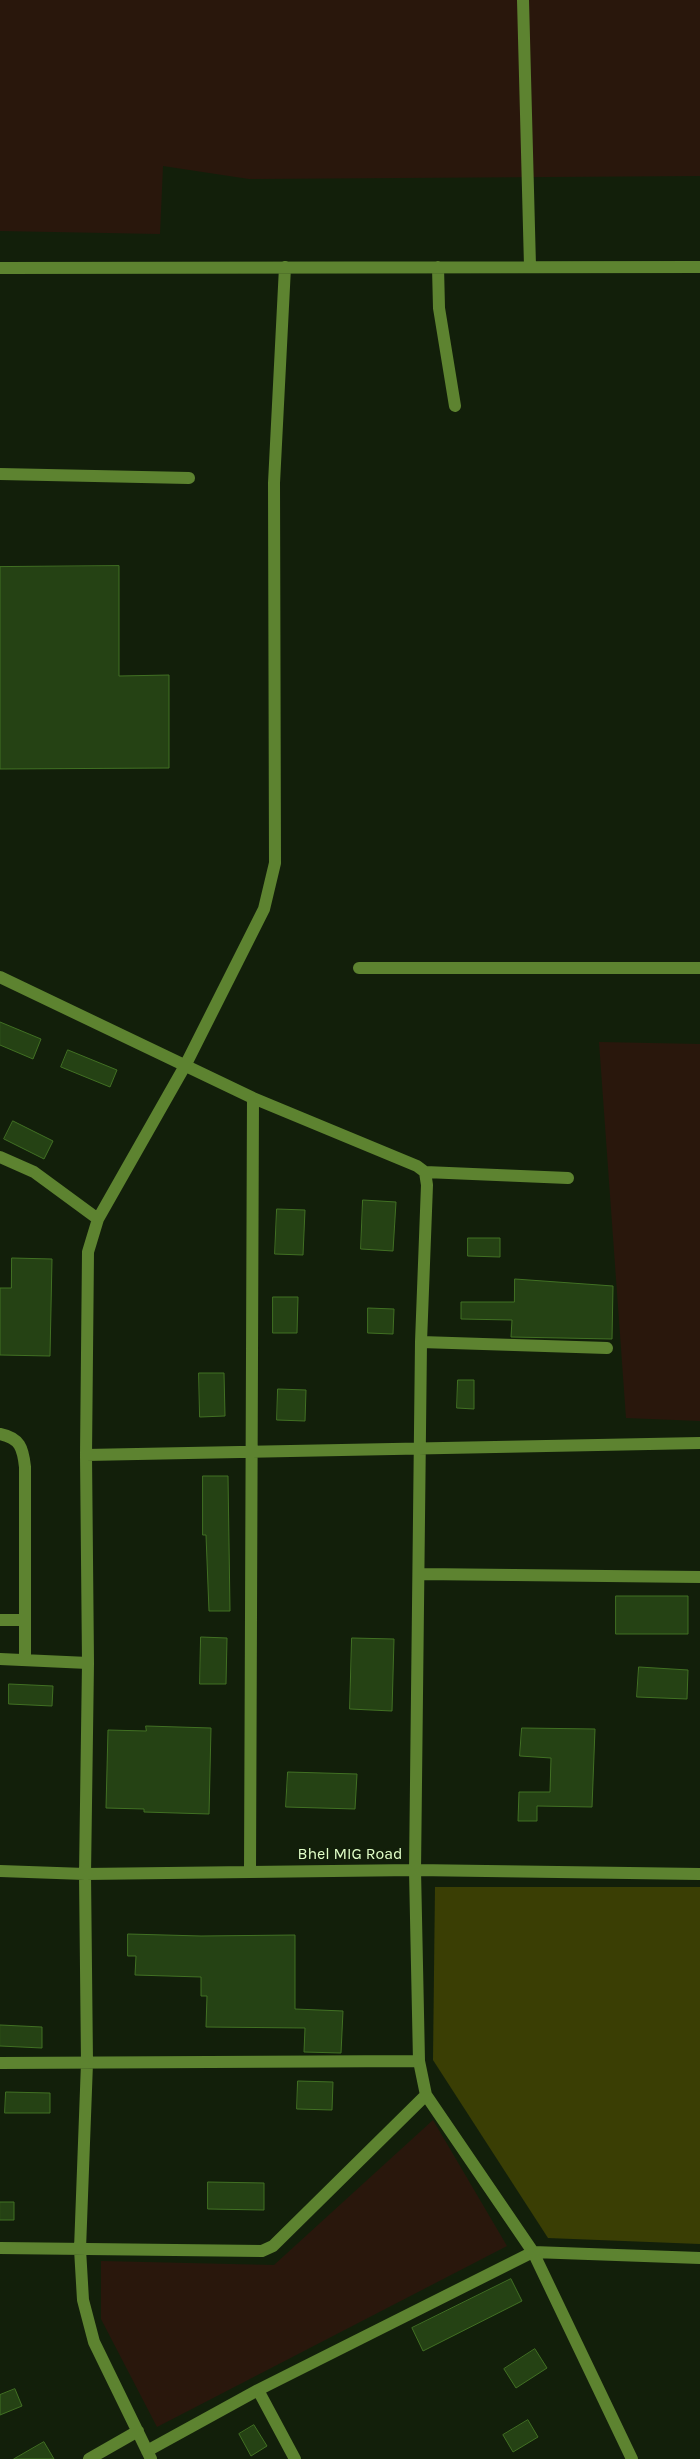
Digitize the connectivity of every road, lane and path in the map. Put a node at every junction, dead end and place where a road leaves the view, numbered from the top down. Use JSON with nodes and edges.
{"nodes":[{"id":1,"x":523,"y":0,"type":"edge"},
{"id":2,"x":438,"y":266,"type":"junction"},
{"id":3,"x":530,"y":266,"type":"junction"},
{"id":4,"x":285,"y":267,"type":"junction"},
{"id":5,"x":700,"y":267,"type":"edge"},
{"id":6,"x":0,"y":268,"type":"edge"},
{"id":7,"x":456,"y":406,"type":"dead end"},
{"id":8,"x":0,"y":474,"type":"edge"},
{"id":9,"x":189,"y":478,"type":"dead end"},
{"id":10,"x":359,"y":968,"type":"dead end"},
{"id":11,"x":700,"y":968,"type":"edge"},
{"id":12,"x":0,"y":977,"type":"edge"},
{"id":13,"x":186,"y":1064,"type":"junction"},
{"id":14,"x":252,"y":1098,"type":"junction"},
{"id":15,"x":0,"y":1157,"type":"edge"},
{"id":16,"x":425,"y":1172,"type":"junction"},
{"id":17,"x":568,"y":1178,"type":"dead end"},
{"id":18,"x":98,"y":1219,"type":"junction"},
{"id":19,"x":421,"y":1342,"type":"junction"},
{"id":20,"x":607,"y":1348,"type":"dead end"},
{"id":21,"x":0,"y":1434,"type":"edge"},
{"id":22,"x":700,"y":1443,"type":"edge"},
{"id":23,"x":420,"y":1448,"type":"junction"},
{"id":24,"x":250,"y":1452,"type":"junction"},
{"id":25,"x":86,"y":1454,"type":"junction"},
{"id":26,"x":420,"y":1574,"type":"junction"},
{"id":27,"x":700,"y":1577,"type":"edge"},
{"id":28,"x":0,"y":1620,"type":"edge"},
{"id":29,"x":25,"y":1620,"type":"junction"},
{"id":30,"x":0,"y":1660,"type":"edge"},
{"id":31,"x":25,"y":1660,"type":"junction"},
{"id":32,"x":88,"y":1662,"type":"junction"},
{"id":33,"x":415,"y":1870,"type":"junction"},
{"id":34,"x":250,"y":1871,"type":"junction"},
{"id":35,"x":0,"y":1872,"type":"edge"},
{"id":36,"x":85,"y":1874,"type":"junction"},
{"id":37,"x":700,"y":1874,"type":"edge"},
{"id":38,"x":419,"y":2062,"type":"junction"},
{"id":39,"x":0,"y":2063,"type":"edge"},
{"id":40,"x":87,"y":2063,"type":"junction"},
{"id":41,"x":426,"y":2096,"type":"junction"},
{"id":42,"x":0,"y":2248,"type":"edge"},
{"id":43,"x":80,"y":2249,"type":"junction"},
{"id":44,"x":533,"y":2252,"type":"junction"},
{"id":45,"x":700,"y":2258,"type":"edge"},
{"id":46,"x":258,"y":2390,"type":"junction"},
{"id":47,"x":138,"y":2431,"type":"junction"},
{"id":48,"x":149,"y":2455,"type":"edge"},
{"id":49,"x":89,"y":2459,"type":"edge"},
{"id":50,"x":295,"y":2459,"type":"edge"},
{"id":51,"x":632,"y":2459,"type":"edge"}],
"edges":[{"from":1,"to":3,"type":"street"},
{"from":2,"to":3,"type":"street"},
{"from":2,"to":4,"type":"street"},
{"from":2,"to":7,"type":"street"},
{"from":3,"to":5,"type":"street"},
{"from":4,"to":6,"type":"street"},
{"from":4,"to":13,"type":"street"},
{"from":8,"to":9,"type":"street"},
{"from":10,"to":11,"type":"street"},
{"from":12,"to":13,"type":"street"},
{"from":13,"to":14,"type":"street"},
{"from":13,"to":18,"type":"street"},
{"from":14,"to":16,"type":"street"},
{"from":14,"to":24,"type":"street"},
{"from":15,"to":18,"type":"street"},
{"from":16,"to":17,"type":"street"},
{"from":16,"to":19,"type":"street"},
{"from":18,"to":25,"type":"street"},
{"from":19,"to":20,"type":"street"},
{"from":19,"to":23,"type":"street"},
{"from":21,"to":29,"type":"street"},
{"from":22,"to":23,"type":"street"},
{"from":23,"to":24,"type":"street"},
{"from":23,"to":26,"type":"street"},
{"from":24,"to":25,"type":"street"},
{"from":24,"to":34,"type":"street"},
{"from":25,"to":32,"type":"street"},
{"from":26,"to":27,"type":"street"},
{"from":26,"to":33,"type":"street"},
{"from":28,"to":29,"type":"street"},
{"from":29,"to":31,"type":"street"},
{"from":30,"to":31,"type":"street"},
{"from":31,"to":32,"type":"street"},
{"from":32,"to":36,"type":"street"},
{"from":33,"to":34,"type":"street","name":"Bhel MIG Road"},
{"from":33,"to":37,"type":"street","name":"Bhel MIG Road"},
{"from":33,"to":38,"type":"street"},
{"from":34,"to":36,"type":"street","name":"Bhel MIG Road"},
{"from":35,"to":36,"type":"street","name":"Bhel MIG Road"},
{"from":36,"to":40,"type":"street"},
{"from":38,"to":40,"type":"street"},
{"from":38,"to":41,"type":"street"},
{"from":39,"to":40,"type":"street"},
{"from":40,"to":43,"type":"street"},
{"from":41,"to":43,"type":"street"},
{"from":41,"to":44,"type":"street"},
{"from":42,"to":43,"type":"street"},
{"from":43,"to":47,"type":"street"},
{"from":44,"to":45,"type":"street"},
{"from":44,"to":46,"type":"street"},
{"from":44,"to":51,"type":"street"},
{"from":46,"to":48,"type":"street"},
{"from":46,"to":50,"type":"street"},
{"from":47,"to":48,"type":"street"},
{"from":47,"to":49,"type":"street"}]}
